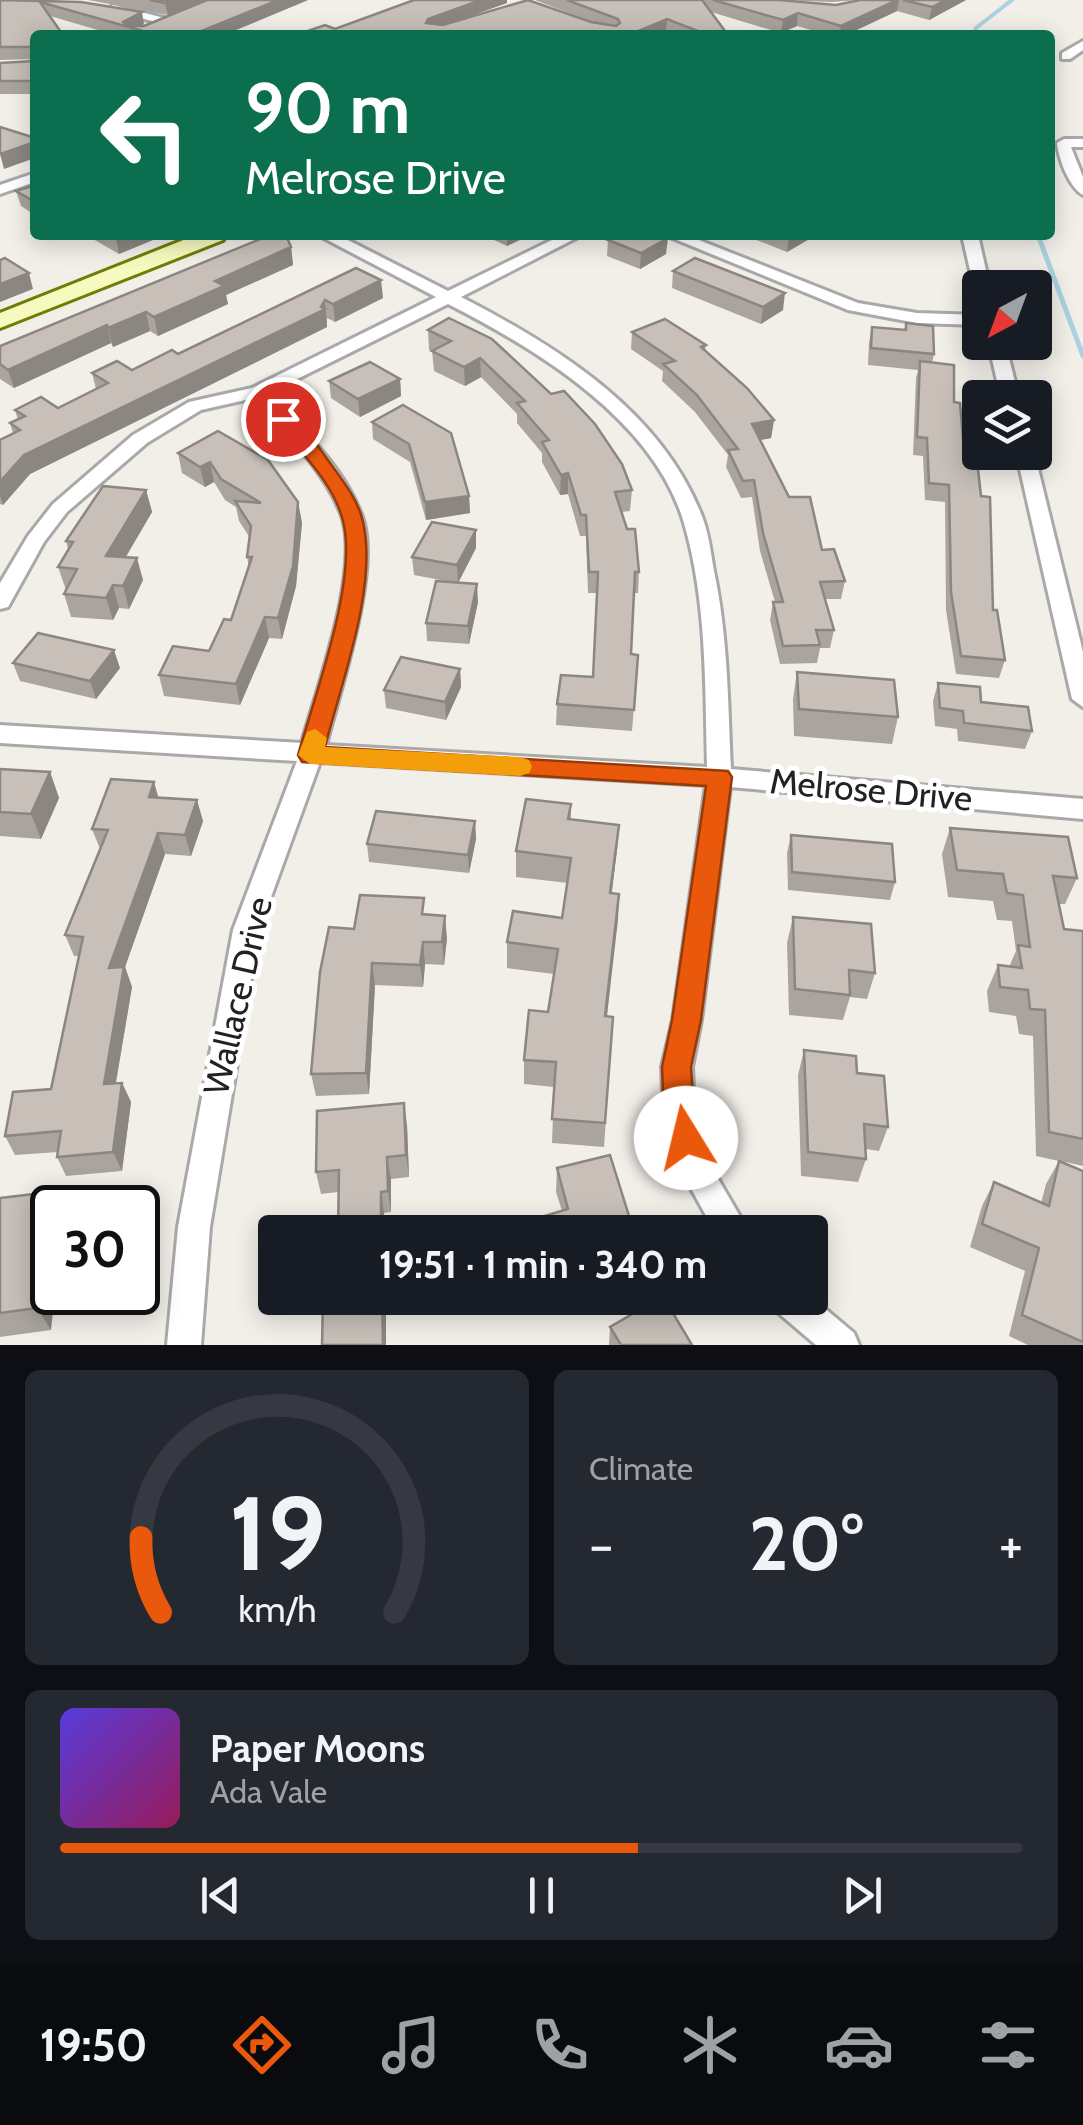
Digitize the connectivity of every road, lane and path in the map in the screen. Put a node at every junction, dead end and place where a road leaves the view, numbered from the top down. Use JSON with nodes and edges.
{"nodes":[{"id":1,"x":106,"y":7,"type":"edge"},
{"id":2,"x":183,"y":16,"type":"edge"},
{"id":3,"x":168,"y":22,"type":"junction"},
{"id":4,"x":152,"y":28,"type":"edge"},
{"id":5,"x":1083,"y":45,"type":"edge"},
{"id":6,"x":1066,"y":56,"type":"dead end"},
{"id":7,"x":1083,"y":143,"type":"edge"},
{"id":8,"x":30,"y":179,"type":"edge"},
{"id":9,"x":0,"y":190,"type":"edge"},
{"id":10,"x":1083,"y":191,"type":"edge"},
{"id":11,"x":203,"y":240,"type":"edge"},
{"id":12,"x":335,"y":240,"type":"edge"},
{"id":13,"x":564,"y":240,"type":"edge"},
{"id":14,"x":686,"y":240,"type":"edge"},
{"id":15,"x":971,"y":240,"type":"edge"},
{"id":16,"x":978,"y":270,"type":"edge"},
{"id":17,"x":445,"y":298,"type":"junction"},
{"id":18,"x":962,"y":319,"type":"edge"},
{"id":19,"x":0,"y":321,"type":"edge"},
{"id":20,"x":258,"y":392,"type":"junction"},
{"id":21,"x":1028,"y":470,"type":"edge"},
{"id":22,"x":0,"y":602,"type":"edge"},
{"id":23,"x":1083,"y":698,"type":"edge"},
{"id":24,"x":0,"y":734,"type":"edge"},
{"id":25,"x":310,"y":755,"type":"junction"},
{"id":26,"x":719,"y":777,"type":"junction"},
{"id":27,"x":1083,"y":809,"type":"edge"},
{"id":28,"x":724,"y":1215,"type":"edge"},
{"id":29,"x":808,"y":1315,"type":"edge"},
{"id":30,"x":184,"y":1345,"type":"edge"},
{"id":31,"x":842,"y":1345,"type":"edge"}],
"edges":[{"from":1,"to":3,"type":"street"},
{"from":2,"to":3,"type":"street"},
{"from":3,"to":4,"type":"street"},
{"from":5,"to":6,"type":"street"},
{"from":7,"to":10,"type":"street"},
{"from":8,"to":9,"type":"street"},
{"from":11,"to":19,"type":"street"},
{"from":12,"to":17,"type":"street"},
{"from":13,"to":17,"type":"street"},
{"from":14,"to":18,"type":"street"},
{"from":15,"to":16,"type":"street"},
{"from":17,"to":20,"type":"street"},
{"from":17,"to":26,"type":"street"},
{"from":20,"to":22,"type":"street"},
{"from":20,"to":25,"type":"street","name":"Wallace Drive"},
{"from":21,"to":23,"type":"street"},
{"from":24,"to":25,"type":"street","name":"Melrose Drive"},
{"from":25,"to":26,"type":"street","name":"Melrose Drive"},
{"from":25,"to":30,"type":"street","name":"Wallace Drive"},
{"from":26,"to":27,"type":"street","name":"Melrose Drive"},
{"from":26,"to":28,"type":"street"},
{"from":29,"to":31,"type":"street"}]}
